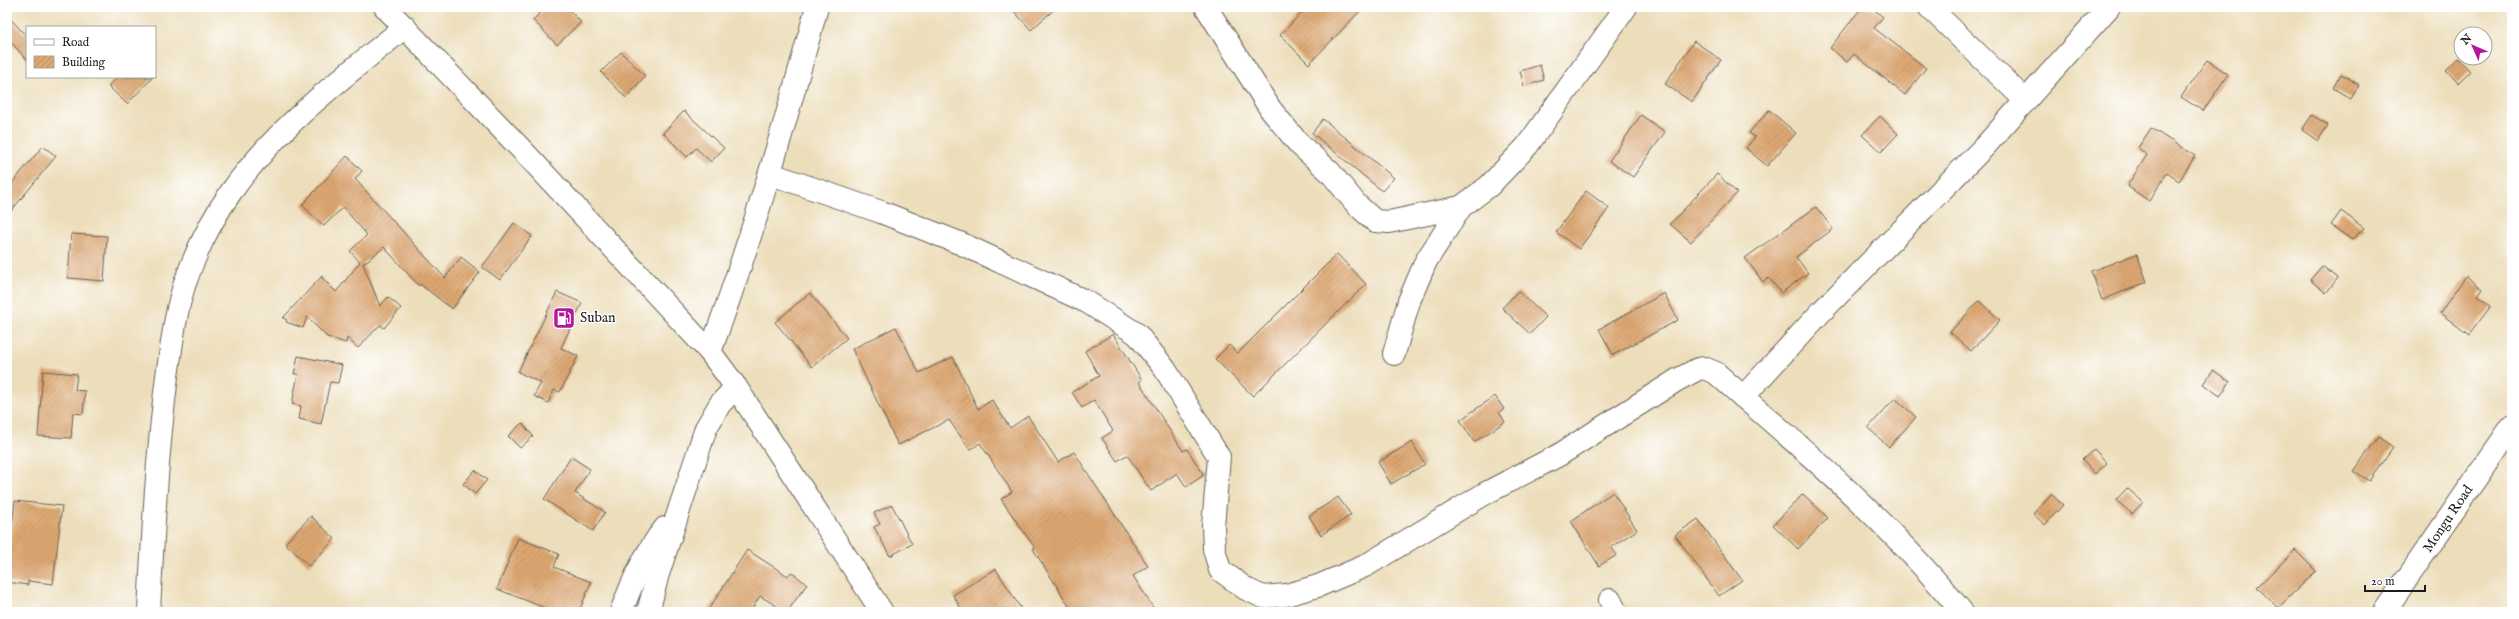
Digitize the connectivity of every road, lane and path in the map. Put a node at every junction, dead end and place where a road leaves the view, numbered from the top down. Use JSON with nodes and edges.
{"nodes":[{"id":1,"x":385,"y":7,"type":"edge"},
{"id":2,"x":817,"y":7,"type":"edge"},
{"id":3,"x":1206,"y":7,"type":"edge"},
{"id":4,"x":1626,"y":7,"type":"edge"},
{"id":5,"x":1930,"y":7,"type":"edge"},
{"id":6,"x":2109,"y":7,"type":"edge"},
{"id":7,"x":405,"y":27,"type":"junction"},
{"id":8,"x":2026,"y":101,"type":"junction"},
{"id":9,"x":771,"y":174,"type":"junction"},
{"id":10,"x":1461,"y":207,"type":"junction"},
{"id":11,"x":710,"y":352,"type":"junction"},
{"id":12,"x":1394,"y":354,"type":"dead end"},
{"id":13,"x":736,"y":387,"type":"junction"},
{"id":14,"x":1743,"y":398,"type":"junction"},
{"id":15,"x":2512,"y":426,"type":"edge"},
{"id":16,"x":678,"y":514,"type":"junction"},
{"id":17,"x":149,"y":612,"type":"edge"},
{"id":18,"x":621,"y":612,"type":"edge"},
{"id":19,"x":648,"y":612,"type":"edge"},
{"id":20,"x":882,"y":612,"type":"edge"},
{"id":21,"x":1962,"y":612,"type":"edge"},
{"id":22,"x":2384,"y":612,"type":"edge"}],
"edges":[{"from":1,"to":7,"type":"street"},
{"from":2,"to":9,"type":"street"},
{"from":3,"to":10,"type":"street"},
{"from":4,"to":10,"type":"street"},
{"from":5,"to":8,"type":"street"},
{"from":6,"to":8,"type":"street"},
{"from":7,"to":11,"type":"street"},
{"from":7,"to":17,"type":"street"},
{"from":8,"to":14,"type":"street"},
{"from":9,"to":11,"type":"street"},
{"from":9,"to":14,"type":"street"},
{"from":10,"to":12,"type":"street"},
{"from":11,"to":13,"type":"street"},
{"from":13,"to":16,"type":"street"},
{"from":13,"to":20,"type":"street"},
{"from":14,"to":21,"type":"street"},
{"from":15,"to":22,"type":"street","name":"Mongu Road"},
{"from":16,"to":18,"type":"street"},
{"from":16,"to":19,"type":"street"}]}
